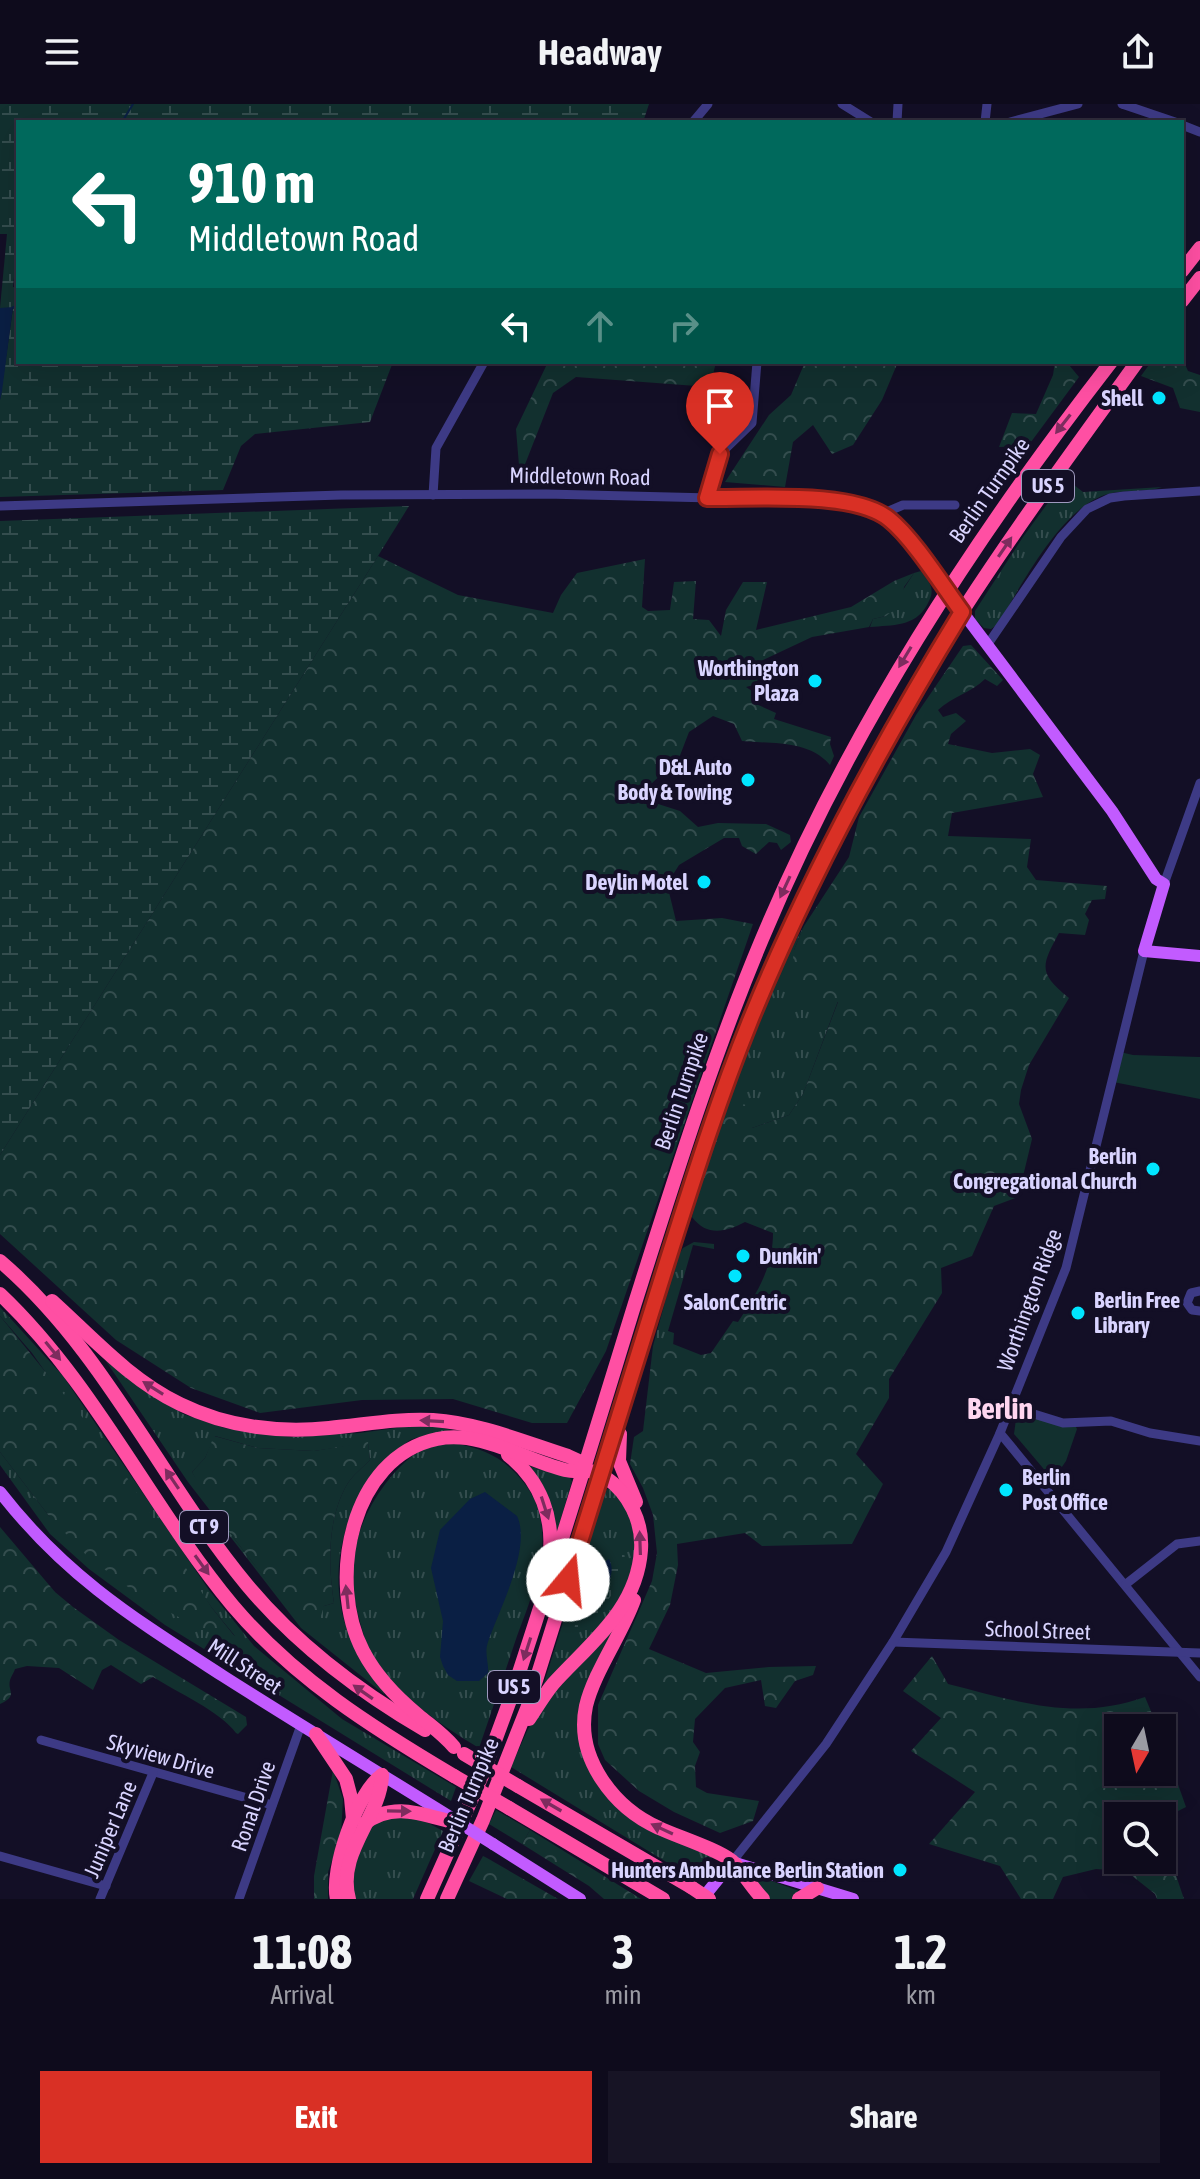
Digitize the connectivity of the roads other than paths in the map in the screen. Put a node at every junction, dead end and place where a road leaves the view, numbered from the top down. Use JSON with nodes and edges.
{"nodes":[{"id":1,"x":708,"y":104,"type":"edge"},
{"id":2,"x":842,"y":104,"type":"edge"},
{"id":3,"x":1078,"y":104,"type":"edge"},
{"id":4,"x":1122,"y":104,"type":"edge"},
{"id":5,"x":695,"y":120,"type":"edge"},
{"id":6,"x":868,"y":120,"type":"edge"},
{"id":7,"x":1018,"y":120,"type":"edge"},
{"id":8,"x":1169,"y":120,"type":"edge"},
{"id":9,"x":1200,"y":248,"type":"edge"},
{"id":10,"x":1184,"y":268,"type":"edge"},
{"id":11,"x":1200,"y":278,"type":"edge"},
{"id":12,"x":1184,"y":298,"type":"edge"},
{"id":13,"x":483,"y":364,"type":"edge"},
{"id":14,"x":757,"y":364,"type":"edge"},
{"id":15,"x":1109,"y":364,"type":"edge"},
{"id":16,"x":1136,"y":364,"type":"edge"},
{"id":17,"x":1200,"y":491,"type":"edge"},
{"id":18,"x":433,"y":495,"type":"junction"},
{"id":19,"x":707,"y":498,"type":"junction"},
{"id":20,"x":955,"y":505,"type":"dead end"},
{"id":21,"x":0,"y":506,"type":"edge"},
{"id":22,"x":882,"y":514,"type":"junction"},
{"id":23,"x":946,"y":590,"type":"junction"},
{"id":24,"x":962,"y":612,"type":"junction"},
{"id":25,"x":988,"y":644,"type":"junction"},
{"id":26,"x":1200,"y":783,"type":"edge"},
{"id":27,"x":1164,"y":884,"type":"junction"},
{"id":28,"x":1144,"y":951,"type":"junction"},
{"id":29,"x":1200,"y":956,"type":"edge"},
{"id":30,"x":5,"y":1266,"type":"edge"},
{"id":31,"x":1200,"y":1291,"type":"edge"},
{"id":32,"x":0,"y":1294,"type":"edge"},
{"id":33,"x":1200,"y":1311,"type":"edge"},
{"id":34,"x":1011,"y":1407,"type":"junction"},
{"id":35,"x":621,"y":1410,"type":"junction"},
{"id":36,"x":1000,"y":1433,"type":"junction"},
{"id":37,"x":1200,"y":1441,"type":"edge"},
{"id":38,"x":498,"y":1447,"type":"junction"},
{"id":39,"x":584,"y":1468,"type":"junction"},
{"id":40,"x":601,"y":1475,"type":"junction"},
{"id":41,"x":0,"y":1492,"type":"edge"},
{"id":42,"x":635,"y":1514,"type":"junction"},
{"id":43,"x":1200,"y":1541,"type":"edge"},
{"id":44,"x":637,"y":1572,"type":"junction"},
{"id":45,"x":1126,"y":1584,"type":"junction"},
{"id":46,"x":545,"y":1591,"type":"junction"},
{"id":47,"x":893,"y":1642,"type":"junction"},
{"id":48,"x":1181,"y":1653,"type":"junction"},
{"id":49,"x":1200,"y":1653,"type":"edge"},
{"id":50,"x":1199,"y":1672,"type":"edge"},
{"id":51,"x":301,"y":1725,"type":"junction"},
{"id":52,"x":316,"y":1734,"type":"junction"},
{"id":53,"x":517,"y":1736,"type":"junction"},
{"id":54,"x":41,"y":1740,"type":"dead end"},
{"id":55,"x":459,"y":1750,"type":"junction"},
{"id":56,"x":153,"y":1773,"type":"junction"},
{"id":57,"x":382,"y":1775,"type":"junction"},
{"id":58,"x":272,"y":1805,"type":"junction"},
{"id":59,"x":438,"y":1815,"type":"junction"},
{"id":60,"x":358,"y":1823,"type":"junction"},
{"id":61,"x":461,"y":1824,"type":"joint"},
{"id":62,"x":0,"y":1856,"type":"edge"},
{"id":63,"x":732,"y":1862,"type":"junction"},
{"id":64,"x":106,"y":1886,"type":"junction"},
{"id":65,"x":817,"y":1888,"type":"junction"},
{"id":66,"x":427,"y":1898,"type":"edge"},
{"id":67,"x":100,"y":1899,"type":"edge"},
{"id":68,"x":239,"y":1899,"type":"edge"},
{"id":69,"x":337,"y":1899,"type":"edge"},
{"id":70,"x":349,"y":1899,"type":"edge"},
{"id":71,"x":447,"y":1899,"type":"edge"},
{"id":72,"x":580,"y":1899,"type":"edge"},
{"id":73,"x":663,"y":1899,"type":"edge"},
{"id":74,"x":702,"y":1899,"type":"edge"},
{"id":75,"x":709,"y":1899,"type":"edge"},
{"id":76,"x":763,"y":1899,"type":"edge"},
{"id":77,"x":799,"y":1899,"type":"edge"},
{"id":78,"x":853,"y":1899,"type":"edge"}],
"edges":[{"from":1,"to":5,"type":"street"},
{"from":2,"to":6,"type":"street"},
{"from":3,"to":7,"type":"street"},
{"from":4,"to":8,"type":"street"},
{"from":9,"to":10,"type":"highway"},
{"from":11,"to":12,"type":"highway"},
{"from":13,"to":18,"type":"street"},
{"from":14,"to":19,"type":"street"},
{"from":15,"to":23,"type":"highway","name":"Berlin Turnpike","number":"US 5","one_way":true},
{"from":24,"to":16,"type":"highway","name":"Berlin Turnpike","number":"US 5","one_way":true},
{"from":17,"to":25,"type":"street"},
{"from":18,"to":19,"type":"street","name":"Middletown Road"},
{"from":18,"to":21,"type":"street","name":"Middletown Road"},
{"from":19,"to":22,"type":"street","name":"Middletown Road"},
{"from":20,"to":22,"type":"street"},
{"from":22,"to":23,"type":"street","name":"Middletown Road"},
{"from":23,"to":24,"type":"main road","name":"Middletown Road"},
{"from":23,"to":39,"type":"highway","name":"Berlin Turnpike","number":"US 5","one_way":true},
{"from":24,"to":25,"type":"main road","name":"Middletown Road"},
{"from":24,"to":35,"type":"highway","name":"Berlin Turnpike","number":"US 5"},
{"from":25,"to":27,"type":"main road","name":"Middletown Road"},
{"from":26,"to":27,"type":"street","name":"Worthington Ridge"},
{"from":27,"to":28,"type":"main road","name":"Worthington Ridge"},
{"from":28,"to":29,"type":"main road"},
{"from":28,"to":34,"type":"street","name":"Worthington Ridge"},
{"from":39,"to":30,"type":"highway","one_way":true},
{"from":55,"to":30,"type":"highway","number":"CT 9","one_way":true},
{"from":31,"to":33,"type":"street"},
{"from":32,"to":73,"type":"highway","number":"CT 9","one_way":true,"bridge":true},
{"from":34,"to":36,"type":"street","name":"Worthington Ridge"},
{"from":34,"to":37,"type":"street"},
{"from":35,"to":40,"type":"highway","name":"Berlin Turnpike","number":"US 5"},
{"from":35,"to":42,"type":"highway"},
{"from":36,"to":45,"type":"street"},
{"from":36,"to":47,"type":"street","name":"Worthington Ridge"},
{"from":38,"to":39,"type":"highway"},
{"from":38,"to":46,"type":"highway","one_way":true},
{"from":55,"to":38,"type":"highway","one_way":true},
{"from":39,"to":40,"type":"highway"},
{"from":39,"to":46,"type":"highway","name":"Berlin Turnpike","number":"US 5"},
{"from":40,"to":42,"type":"highway"},
{"from":40,"to":53,"type":"highway","name":"Berlin Turnpike","number":"US 5"},
{"from":41,"to":51,"type":"main road","name":"Mill Street"},
{"from":44,"to":42,"type":"highway","one_way":true},
{"from":43,"to":45,"type":"street"},
{"from":44,"to":53,"type":"highway"},
{"from":63,"to":44,"type":"highway","one_way":true},
{"from":45,"to":48,"type":"street"},
{"from":46,"to":66,"type":"highway","name":"Berlin Turnpike","number":"US 5","one_way":true},
{"from":47,"to":48,"type":"street","name":"School Street"},
{"from":47,"to":63,"type":"street","name":"Worthington Ridge"},
{"from":48,"to":49,"type":"street","name":"School Street"},
{"from":48,"to":50,"type":"street"},
{"from":51,"to":52,"type":"main road","name":"Mill Street"},
{"from":51,"to":58,"type":"street","name":"Ronal Drive"},
{"from":52,"to":57,"type":"main road","name":"Mill Street"},
{"from":52,"to":60,"type":"highway"},
{"from":53,"to":71,"type":"highway","name":"Berlin Turnpike","number":"US 5"},
{"from":54,"to":56,"type":"street","name":"Skyview Drive"},
{"from":75,"to":55,"type":"highway","number":"CT 9","one_way":true,"bridge":true},
{"from":56,"to":58,"type":"street","name":"Skyview Drive"},
{"from":56,"to":64,"type":"street","name":"Juniper Lane"},
{"from":57,"to":59,"type":"main road","name":"Mill Street"},
{"from":57,"to":60,"type":"highway"},
{"from":58,"to":68,"type":"street","name":"Ronal Drive"},
{"from":60,"to":59,"type":"highway","one_way":true},
{"from":59,"to":61,"type":"highway"},
{"from":60,"to":69,"type":"highway"},
{"from":60,"to":70,"type":"highway"},
{"from":61,"to":72,"type":"main road","bridge":true},
{"from":62,"to":64,"type":"street"},
{"from":63,"to":65,"type":"main road"},
{"from":63,"to":74,"type":"main road","name":"Worthington Ridge"},
{"from":63,"to":76,"type":"highway"},
{"from":64,"to":67,"type":"street","name":"Juniper Lane"},
{"from":65,"to":77,"type":"highway"},
{"from":65,"to":78,"type":"main road"}]}
